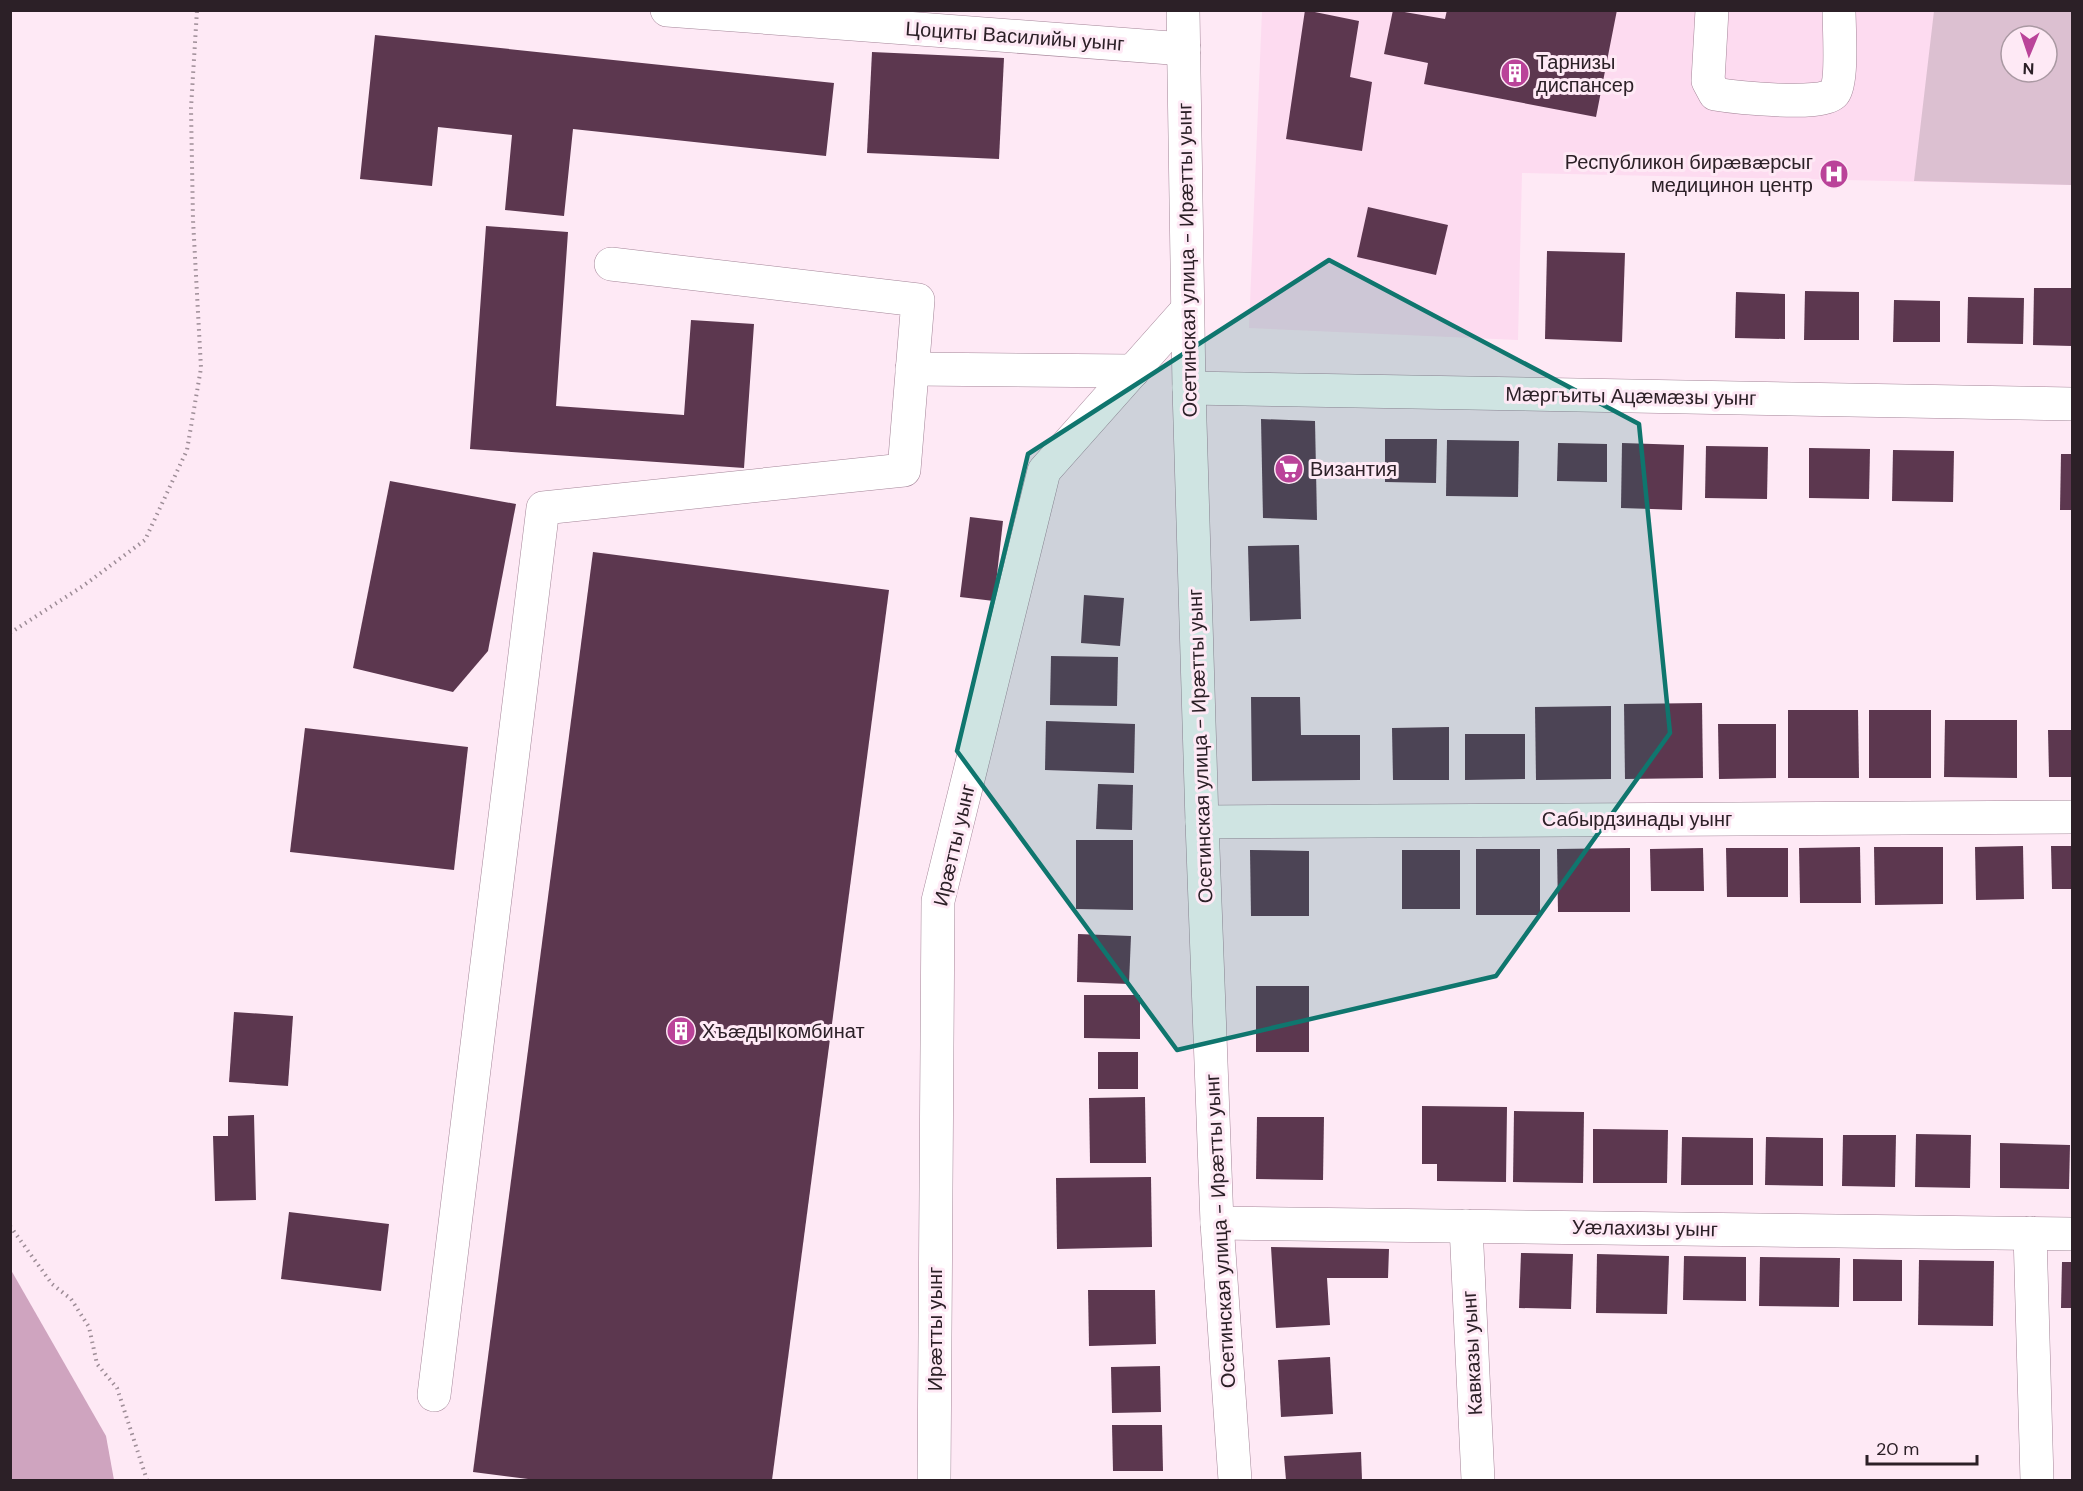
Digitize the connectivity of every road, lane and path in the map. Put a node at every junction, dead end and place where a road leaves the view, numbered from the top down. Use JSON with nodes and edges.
{"nodes":[{"id":1,"x":197,"y":10,"type":"edge"},
{"id":2,"x":667,"y":10,"type":"edge"},
{"id":3,"x":1183,"y":10,"type":"edge"},
{"id":4,"x":1712,"y":10,"type":"edge"},
{"id":5,"x":1839,"y":10,"type":"edge"},
{"id":6,"x":811,"y":16,"type":"edge"},
{"id":7,"x":1184,"y":49,"type":"junction"},
{"id":8,"x":611,"y":264,"type":"dead end"},
{"id":9,"x":1187,"y":310,"type":"junction"},
{"id":10,"x":912,"y":369,"type":"junction"},
{"id":11,"x":1133,"y":371,"type":"junction"},
{"id":12,"x":1189,"y":388,"type":"junction"},
{"id":13,"x":2073,"y":404,"type":"edge"},
{"id":14,"x":10,"y":633,"type":"edge"},
{"id":15,"x":2073,"y":817,"type":"edge"},
{"id":16,"x":1202,"y":822,"type":"junction"},
{"id":17,"x":1217,"y":1223,"type":"junction"},
{"id":18,"x":10,"y":1226,"type":"edge"},
{"id":19,"x":1466,"y":1226,"type":"junction"},
{"id":20,"x":2030,"y":1233,"type":"junction"},
{"id":21,"x":2073,"y":1234,"type":"edge"},
{"id":22,"x":434,"y":1395,"type":"dead end"},
{"id":23,"x":147,"y":1480,"type":"edge"},
{"id":24,"x":934,"y":1480,"type":"edge"},
{"id":25,"x":1235,"y":1480,"type":"edge"},
{"id":26,"x":1478,"y":1480,"type":"edge"},
{"id":27,"x":2037,"y":1480,"type":"edge"}],
"edges":[{"from":1,"to":14,"type":"path"},
{"from":2,"to":6,"type":"street","name":"Цоциты Василийы уынг"},
{"from":3,"to":7,"type":"street","name":"Осетинская улица - Ирæтты уынг"},
{"from":4,"to":5,"type":"street"},
{"from":6,"to":7,"type":"street","name":"Цоциты Василийы уынг"},
{"from":7,"to":9,"type":"street","name":"Осетинская улица - Ирæтты уынг"},
{"from":8,"to":10,"type":"street"},
{"from":9,"to":11,"type":"street","name":"Ирæтты уынг"},
{"from":9,"to":12,"type":"street","name":"Осетинская улица - Ирæтты уынг"},
{"from":10,"to":11,"type":"street"},
{"from":10,"to":22,"type":"street"},
{"from":11,"to":24,"type":"street","name":"Ирæтты уынг"},
{"from":12,"to":13,"type":"street","name":"Мӕргъиты Ацӕмӕзы уынг"},
{"from":12,"to":16,"type":"street","name":"Осетинская улица - Ирæтты уынг"},
{"from":15,"to":16,"type":"street","name":"Сабырдзинады уынг"},
{"from":16,"to":17,"type":"street","name":"Осетинская улица - Ирæтты уынг"},
{"from":17,"to":19,"type":"street","name":"Уӕлахизы уынг"},
{"from":17,"to":25,"type":"street","name":"Осетинская улица - Ирæтты уынг"},
{"from":18,"to":23,"type":"path"},
{"from":19,"to":20,"type":"street","name":"Уӕлахизы уынг"},
{"from":19,"to":26,"type":"street","name":"Кавказы уынг"},
{"from":20,"to":21,"type":"street","name":"Уӕлахизы уынг"},
{"from":20,"to":27,"type":"street"}]}
